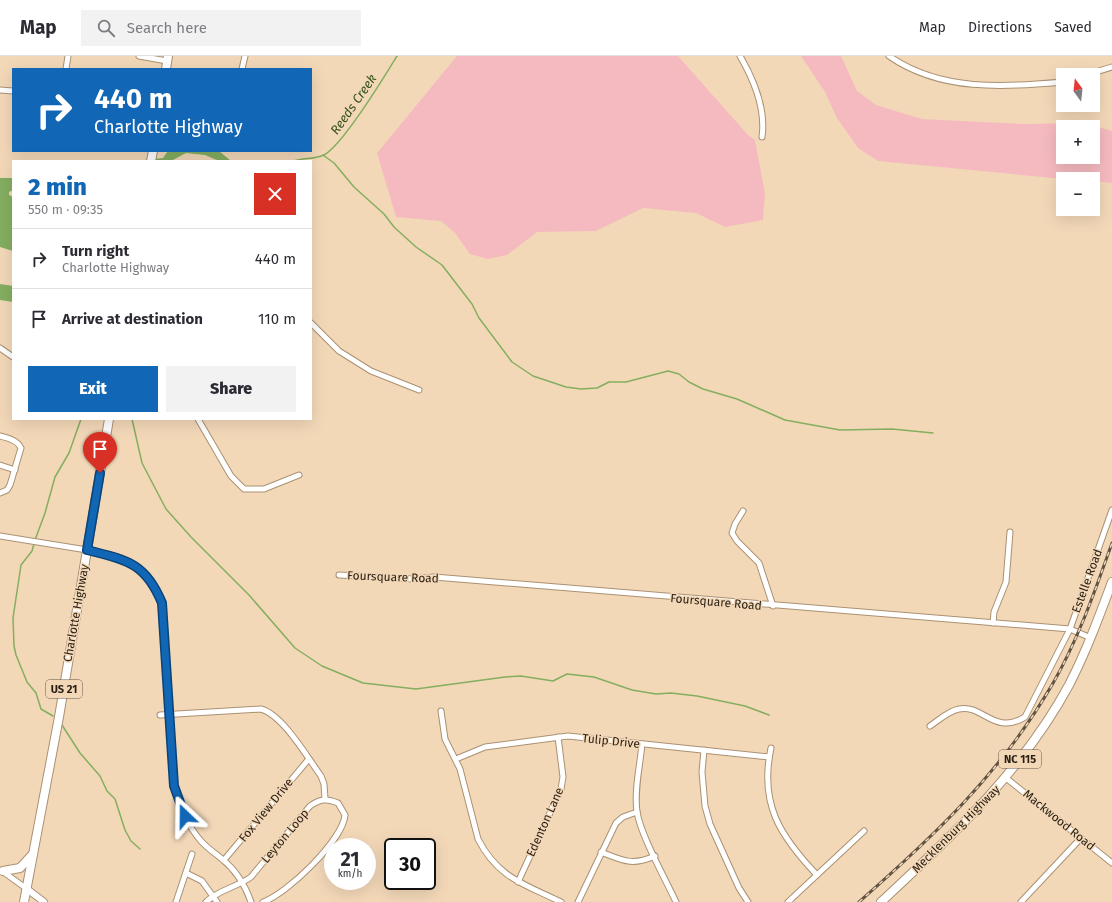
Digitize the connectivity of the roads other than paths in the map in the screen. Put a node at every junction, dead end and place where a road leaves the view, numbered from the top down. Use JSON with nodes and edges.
{"nodes":[{"id":1,"x":68,"y":56,"type":"edge"},
{"id":2,"x":139,"y":56,"type":"edge"},
{"id":3,"x":245,"y":56,"type":"edge"},
{"id":4,"x":740,"y":56,"type":"edge"},
{"id":5,"x":889,"y":56,"type":"edge"},
{"id":6,"x":167,"y":62,"type":"edge"},
{"id":7,"x":1112,"y":67,"type":"edge"},
{"id":8,"x":66,"y":68,"type":"edge"},
{"id":9,"x":242,"y":68,"type":"edge"},
{"id":10,"x":1100,"y":71,"type":"edge"},
{"id":11,"x":1056,"y":82,"type":"edge"},
{"id":12,"x":0,"y":90,"type":"edge"},
{"id":13,"x":12,"y":91,"type":"edge"},
{"id":14,"x":762,"y":137,"type":"dead end"},
{"id":15,"x":312,"y":324,"type":"edge"},
{"id":16,"x":0,"y":348,"type":"edge"},
{"id":17,"x":12,"y":356,"type":"edge"},
{"id":18,"x":419,"y":390,"type":"dead end"},
{"id":19,"x":109,"y":420,"type":"edge"},
{"id":20,"x":199,"y":420,"type":"edge"},
{"id":21,"x":0,"y":436,"type":"edge"},
{"id":22,"x":0,"y":465,"type":"edge"},
{"id":23,"x":15,"y":470,"type":"junction"},
{"id":24,"x":299,"y":475,"type":"dead end"},
{"id":25,"x":0,"y":493,"type":"edge"},
{"id":26,"x":1112,"y":510,"type":"edge"},
{"id":27,"x":743,"y":511,"type":"dead end"},
{"id":28,"x":1010,"y":532,"type":"dead end"},
{"id":29,"x":0,"y":536,"type":"edge"},
{"id":30,"x":87,"y":550,"type":"junction"},
{"id":31,"x":339,"y":575,"type":"dead end"},
{"id":32,"x":1112,"y":582,"type":"edge"},
{"id":33,"x":773,"y":606,"type":"junction"},
{"id":34,"x":993,"y":623,"type":"junction"},
{"id":35,"x":1070,"y":629,"type":"junction"},
{"id":36,"x":1091,"y":638,"type":"junction"},
{"id":37,"x":441,"y":711,"type":"dead end"},
{"id":38,"x":160,"y":715,"type":"dead end"},
{"id":39,"x":169,"y":715,"type":"junction"},
{"id":40,"x":930,"y":726,"type":"dead end"},
{"id":41,"x":558,"y":737,"type":"junction"},
{"id":42,"x":642,"y":744,"type":"junction"},
{"id":43,"x":771,"y":748,"type":"dead end"},
{"id":44,"x":704,"y":750,"type":"junction"},
{"id":45,"x":769,"y":757,"type":"junction"},
{"id":46,"x":456,"y":759,"type":"junction"},
{"id":47,"x":308,"y":760,"type":"junction"},
{"id":48,"x":1006,"y":778,"type":"junction"},
{"id":49,"x":325,"y":799,"type":"junction"},
{"id":50,"x":637,"y":812,"type":"junction"},
{"id":51,"x":864,"y":831,"type":"dead end"},
{"id":52,"x":1081,"y":838,"type":"junction"},
{"id":53,"x":602,"y":852,"type":"junction"},
{"id":54,"x":34,"y":854,"type":"junction"},
{"id":55,"x":192,"y":854,"type":"dead end"},
{"id":56,"x":655,"y":856,"type":"junction"},
{"id":57,"x":224,"y":860,"type":"junction"},
{"id":58,"x":1112,"y":863,"type":"edge"},
{"id":59,"x":1,"y":870,"type":"edge"},
{"id":60,"x":186,"y":873,"type":"junction"},
{"id":61,"x":817,"y":875,"type":"junction"},
{"id":62,"x":244,"y":882,"type":"junction"},
{"id":63,"x":518,"y":882,"type":"junction"},
{"id":64,"x":27,"y":889,"type":"junction"},
{"id":65,"x":213,"y":896,"type":"junction"},
{"id":66,"x":24,"y":902,"type":"edge"},
{"id":67,"x":44,"y":902,"type":"edge"},
{"id":68,"x":176,"y":902,"type":"edge"},
{"id":69,"x":206,"y":902,"type":"edge"},
{"id":70,"x":217,"y":902,"type":"edge"},
{"id":71,"x":251,"y":902,"type":"edge"},
{"id":72,"x":263,"y":902,"type":"edge"},
{"id":73,"x":561,"y":902,"type":"edge"},
{"id":74,"x":578,"y":902,"type":"edge"},
{"id":75,"x":676,"y":902,"type":"edge"},
{"id":76,"x":748,"y":902,"type":"edge"},
{"id":77,"x":788,"y":902,"type":"edge"},
{"id":78,"x":881,"y":902,"type":"edge"},
{"id":79,"x":1021,"y":902,"type":"edge"}],
"edges":[{"from":1,"to":8,"type":"street"},
{"from":2,"to":6,"type":"street"},
{"from":3,"to":9,"type":"street"},
{"from":4,"to":14,"type":"street"},
{"from":5,"to":11,"type":"street"},
{"from":7,"to":10,"type":"street"},
{"from":12,"to":13,"type":"street"},
{"from":15,"to":18,"type":"street"},
{"from":16,"to":17,"type":"street"},
{"from":19,"to":30,"type":"main road","name":"Charlotte Highway","number":"US 21"},
{"from":20,"to":24,"type":"street"},
{"from":21,"to":23,"type":"street"},
{"from":22,"to":23,"type":"street"},
{"from":23,"to":25,"type":"street"},
{"from":26,"to":35,"type":"street","name":"Estelle Road"},
{"from":27,"to":33,"type":"street"},
{"from":28,"to":34,"type":"street"},
{"from":29,"to":30,"type":"street"},
{"from":30,"to":39,"type":"street"},
{"from":30,"to":54,"type":"main road","name":"Charlotte Highway","number":"US 21"},
{"from":31,"to":33,"type":"street","name":"Foursquare Road"},
{"from":32,"to":36,"type":"main road","name":"Mecklenburg Highway","number":"NC 115"},
{"from":33,"to":34,"type":"street","name":"Foursquare Road"},
{"from":34,"to":35,"type":"street","name":"Foursquare Road"},
{"from":35,"to":36,"type":"street","name":"Foursquare Road"},
{"from":35,"to":40,"type":"street","name":"Estelle Road"},
{"from":36,"to":48,"type":"main road","name":"Mecklenburg Highway","number":"NC 115"},
{"from":37,"to":46,"type":"street"},
{"from":38,"to":39,"type":"street"},
{"from":39,"to":47,"type":"street"},
{"from":39,"to":57,"type":"street"},
{"from":41,"to":42,"type":"street","name":"Tulip Drive"},
{"from":41,"to":46,"type":"street","name":"Tulip Drive"},
{"from":41,"to":63,"type":"street","name":"Edenton Lane"},
{"from":42,"to":44,"type":"street","name":"Tulip Drive"},
{"from":42,"to":50,"type":"street"},
{"from":43,"to":45,"type":"street"},
{"from":44,"to":45,"type":"street","name":"Tulip Drive"},
{"from":44,"to":76,"type":"street"},
{"from":45,"to":61,"type":"street"},
{"from":46,"to":63,"type":"street"},
{"from":47,"to":49,"type":"street"},
{"from":47,"to":57,"type":"street","name":"Fox View Drive"},
{"from":48,"to":52,"type":"street","name":"Mackwood Road"},
{"from":48,"to":78,"type":"main road","name":"Mecklenburg Highway","number":"NC 115"},
{"from":49,"to":62,"type":"street","name":"Leyton Loop"},
{"from":49,"to":72,"type":"street"},
{"from":50,"to":53,"type":"street"},
{"from":50,"to":56,"type":"street"},
{"from":51,"to":61,"type":"street"},
{"from":52,"to":58,"type":"street","name":"Mackwood Road"},
{"from":52,"to":79,"type":"street"},
{"from":53,"to":56,"type":"street"},
{"from":53,"to":74,"type":"street"},
{"from":54,"to":59,"type":"main road"},
{"from":54,"to":64,"type":"main road","name":"Charlotte Highway","number":"US 21"},
{"from":55,"to":60,"type":"street"},
{"from":56,"to":75,"type":"street"},
{"from":57,"to":62,"type":"street"},
{"from":59,"to":64,"type":"street"},
{"from":60,"to":65,"type":"street"},
{"from":60,"to":68,"type":"street"},
{"from":61,"to":77,"type":"street"},
{"from":62,"to":65,"type":"street","name":"Leyton Loop"},
{"from":62,"to":71,"type":"street"},
{"from":63,"to":73,"type":"street"},
{"from":64,"to":66,"type":"main road","name":"Charlotte Highway","number":"US 21"},
{"from":64,"to":67,"type":"street"},
{"from":65,"to":69,"type":"street","name":"Leyton Loop"},
{"from":65,"to":70,"type":"street"}]}
